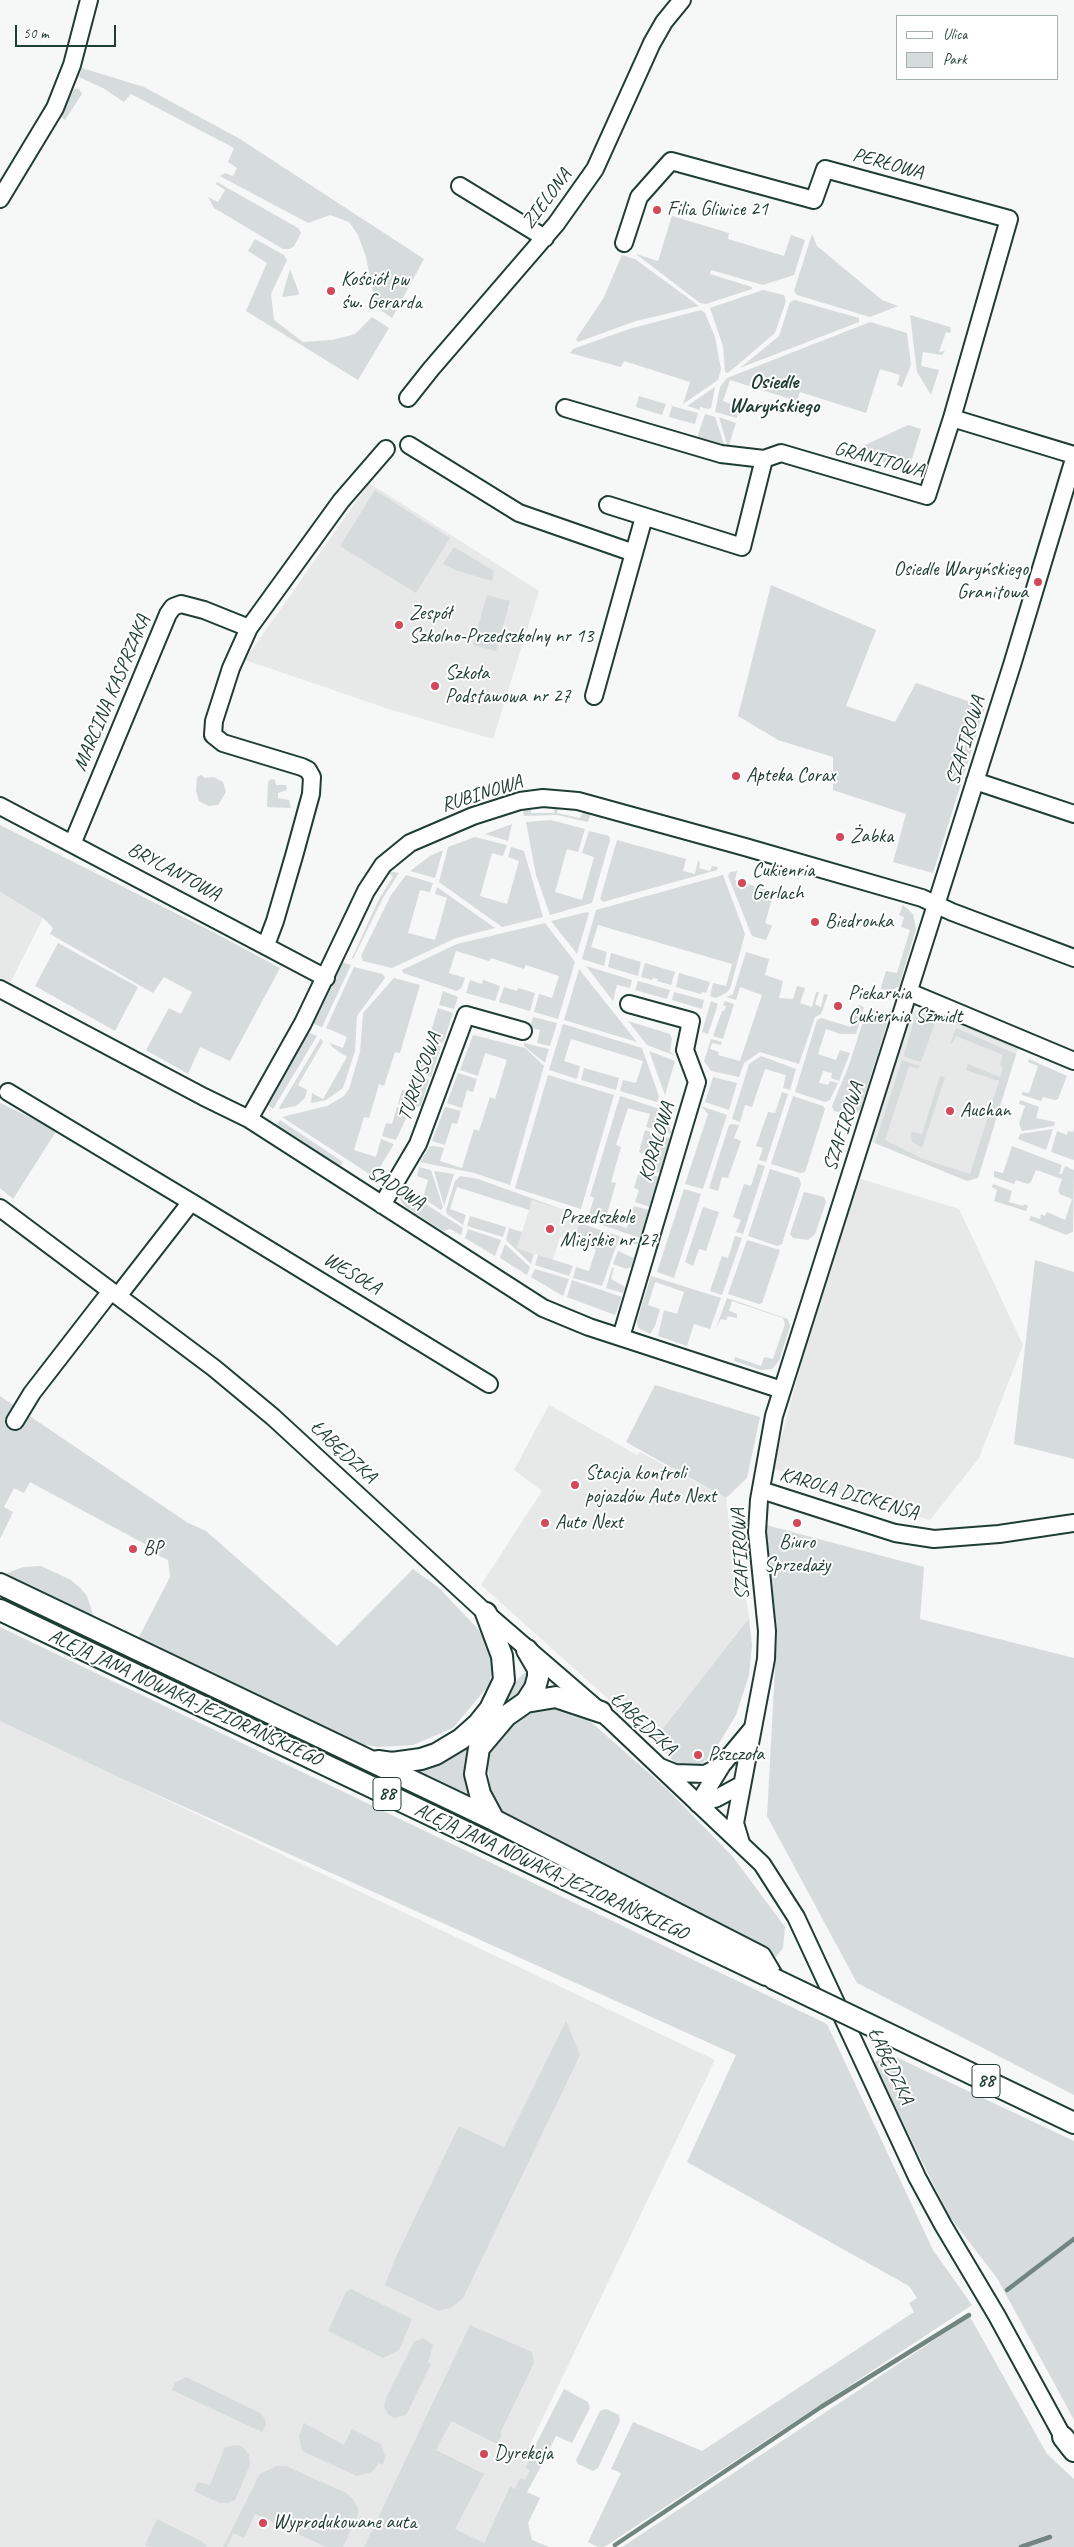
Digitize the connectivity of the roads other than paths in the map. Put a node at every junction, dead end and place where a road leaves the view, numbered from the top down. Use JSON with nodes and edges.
{"nodes":[{"id":1,"x":89,"y":0,"type":"edge"},
{"id":2,"x":682,"y":0,"type":"edge"},
{"id":3,"x":460,"y":186,"type":"dead end"},
{"id":4,"x":0,"y":199,"type":"edge"},
{"id":5,"x":545,"y":238,"type":"junction"},
{"id":6,"x":624,"y":243,"type":"dead end"},
{"id":7,"x":408,"y":398,"type":"dead end"},
{"id":8,"x":565,"y":408,"type":"dead end"},
{"id":9,"x":952,"y":418,"type":"junction"},
{"id":10,"x":409,"y":445,"type":"dead end"},
{"id":11,"x":386,"y":449,"type":"dead end"},
{"id":12,"x":1074,"y":455,"type":"edge"},
{"id":13,"x":764,"y":459,"type":"junction"},
{"id":14,"x":1074,"y":459,"type":"edge"},
{"id":15,"x":608,"y":505,"type":"dead end"},
{"id":16,"x":644,"y":517,"type":"junction"},
{"id":17,"x":634,"y":553,"type":"junction"},
{"id":18,"x":248,"y":628,"type":"junction"},
{"id":19,"x":594,"y":696,"type":"dead end"},
{"id":20,"x":976,"y":781,"type":"junction"},
{"id":21,"x":0,"y":806,"type":"edge"},
{"id":22,"x":1074,"y":814,"type":"edge"},
{"id":23,"x":72,"y":842,"type":"junction"},
{"id":24,"x":936,"y":906,"type":"junction"},
{"id":25,"x":266,"y":945,"type":"junction"},
{"id":26,"x":1073,"y":955,"type":"edge"},
{"id":27,"x":326,"y":978,"type":"junction"},
{"id":28,"x":0,"y":989,"type":"edge"},
{"id":29,"x":909,"y":992,"type":"junction"},
{"id":30,"x":629,"y":1004,"type":"dead end"},
{"id":31,"x":523,"y":1031,"type":"dead end"},
{"id":32,"x":1074,"y":1061,"type":"edge"},
{"id":33,"x":8,"y":1092,"type":"dead end"},
{"id":34,"x":249,"y":1119,"type":"junction"},
{"id":35,"x":191,"y":1202,"type":"junction"},
{"id":36,"x":382,"y":1205,"type":"junction"},
{"id":37,"x":0,"y":1208,"type":"edge"},
{"id":38,"x":114,"y":1293,"type":"junction"},
{"id":39,"x":621,"y":1337,"type":"junction"},
{"id":40,"x":489,"y":1384,"type":"dead end"},
{"id":41,"x":782,"y":1390,"type":"junction"},
{"id":42,"x":15,"y":1421,"type":"dead end"},
{"id":43,"x":761,"y":1490,"type":"junction"},
{"id":44,"x":1074,"y":1523,"type":"edge"},
{"id":45,"x":0,"y":1584,"type":"edge"},
{"id":46,"x":0,"y":1610,"type":"edge"},
{"id":47,"x":486,"y":1613,"type":"junction"},
{"id":48,"x":538,"y":1662,"type":"junction"},
{"id":49,"x":504,"y":1680,"type":"junction"},
{"id":50,"x":526,"y":1702,"type":"junction"},
{"id":51,"x":601,"y":1712,"type":"junction"},
{"id":52,"x":754,"y":1727,"type":"junction"},
{"id":53,"x":365,"y":1758,"type":"junction"},
{"id":54,"x":656,"y":1765,"type":"junction"},
{"id":55,"x":722,"y":1765,"type":"junction"},
{"id":56,"x":740,"y":1785,"type":"junction"},
{"id":57,"x":698,"y":1804,"type":"junction"},
{"id":58,"x":494,"y":1820,"type":"junction"},
{"id":59,"x":742,"y":1845,"type":"junction"},
{"id":60,"x":774,"y":1979,"type":"junction"},
{"id":61,"x":1074,"y":2123,"type":"edge"},
{"id":62,"x":1069,"y":2444,"type":"edge"},
{"id":63,"x":1074,"y":2458,"type":"edge"}],
"edges":[{"from":1,"to":4,"type":"street"},
{"from":2,"to":5,"type":"street","name":"ZIELONA"},
{"from":3,"to":5,"type":"street"},
{"from":5,"to":7,"type":"street","name":"ZIELONA"},
{"from":6,"to":9,"type":"street","name":"PERŁOWA"},
{"from":8,"to":13,"type":"street","name":"GRANITOWA"},
{"from":9,"to":12,"type":"street"},
{"from":9,"to":13,"type":"street","name":"GRANITOWA"},
{"from":10,"to":17,"type":"street"},
{"from":11,"to":18,"type":"street"},
{"from":13,"to":16,"type":"street"},
{"from":14,"to":20,"type":"street","name":"SZAFIROWA"},
{"from":15,"to":16,"type":"street"},
{"from":16,"to":17,"type":"street"},
{"from":17,"to":19,"type":"street"},
{"from":18,"to":23,"type":"street","name":"MARCINA KASPRZAKA"},
{"from":18,"to":25,"type":"street"},
{"from":20,"to":22,"type":"street"},
{"from":20,"to":24,"type":"street","name":"SZAFIROWA"},
{"from":21,"to":23,"type":"street","name":"BRYLANTOWA"},
{"from":23,"to":25,"type":"street","name":"BRYLANTOWA"},
{"from":24,"to":26,"type":"street","name":"RUBINOWA"},
{"from":24,"to":27,"type":"street","name":"RUBINOWA"},
{"from":24,"to":29,"type":"street","name":"SZAFIROWA"},
{"from":25,"to":27,"type":"street","name":"BRYLANTOWA"},
{"from":27,"to":34,"type":"street","name":"RUBINOWA"},
{"from":28,"to":34,"type":"street","name":"SADOWA"},
{"from":29,"to":32,"type":"street"},
{"from":29,"to":41,"type":"street","name":"SZAFIROWA"},
{"from":30,"to":39,"type":"street","name":"KORALOWA"},
{"from":31,"to":36,"type":"street","name":"TURKUSOWA"},
{"from":33,"to":35,"type":"street","name":"WESOŁA"},
{"from":34,"to":36,"type":"street","name":"SADOWA"},
{"from":35,"to":38,"type":"street"},
{"from":35,"to":40,"type":"street","name":"WESOŁA"},
{"from":36,"to":39,"type":"street","name":"SADOWA"},
{"from":37,"to":38,"type":"street","name":"ŁABĘDZKA"},
{"from":38,"to":42,"type":"street"},
{"from":38,"to":47,"type":"street","name":"ŁABĘDZKA"},
{"from":39,"to":41,"type":"street","name":"SADOWA"},
{"from":41,"to":43,"type":"street","name":"SZAFIROWA"},
{"from":43,"to":44,"type":"street","name":"KAROLA DICKENSA"},
{"from":43,"to":52,"type":"street","name":"SZAFIROWA"},
{"from":45,"to":53,"type":"main road"},
{"from":46,"to":60,"type":"main road","name":"ALEJA JANA NOWAKA-JEZIORAŃSKIEGO","number":"88"},
{"from":47,"to":48,"type":"street","name":"ŁABĘDZKA"},
{"from":47,"to":49,"type":"main road"},
{"from":48,"to":49,"type":"main road"},
{"from":48,"to":50,"type":"main road"},
{"from":48,"to":51,"type":"street","name":"ŁABĘDZKA"},
{"from":49,"to":53,"type":"main road"},
{"from":50,"to":51,"type":"main road"},
{"from":50,"to":58,"type":"main road"},
{"from":51,"to":54,"type":"street","name":"ŁABĘDZKA"},
{"from":52,"to":55,"type":"street"},
{"from":52,"to":56,"type":"street","name":"SZAFIROWA"},
{"from":53,"to":58,"type":"main road"},
{"from":54,"to":55,"type":"street"},
{"from":54,"to":57,"type":"street","name":"ŁABĘDZKA"},
{"from":55,"to":57,"type":"street"},
{"from":56,"to":57,"type":"street"},
{"from":56,"to":59,"type":"street","name":"SZAFIROWA"},
{"from":57,"to":59,"type":"street","name":"ŁABĘDZKA"},
{"from":58,"to":60,"type":"main road"},
{"from":59,"to":62,"type":"street","name":"ŁABĘDZKA"},
{"from":60,"to":61,"type":"main road","name":"ALEJA JANA NOWAKA-JEZIORAŃSKIEGO","number":"88","bridge":true},
{"from":62,"to":63,"type":"street","name":"ŁABĘDZKA"}]}
